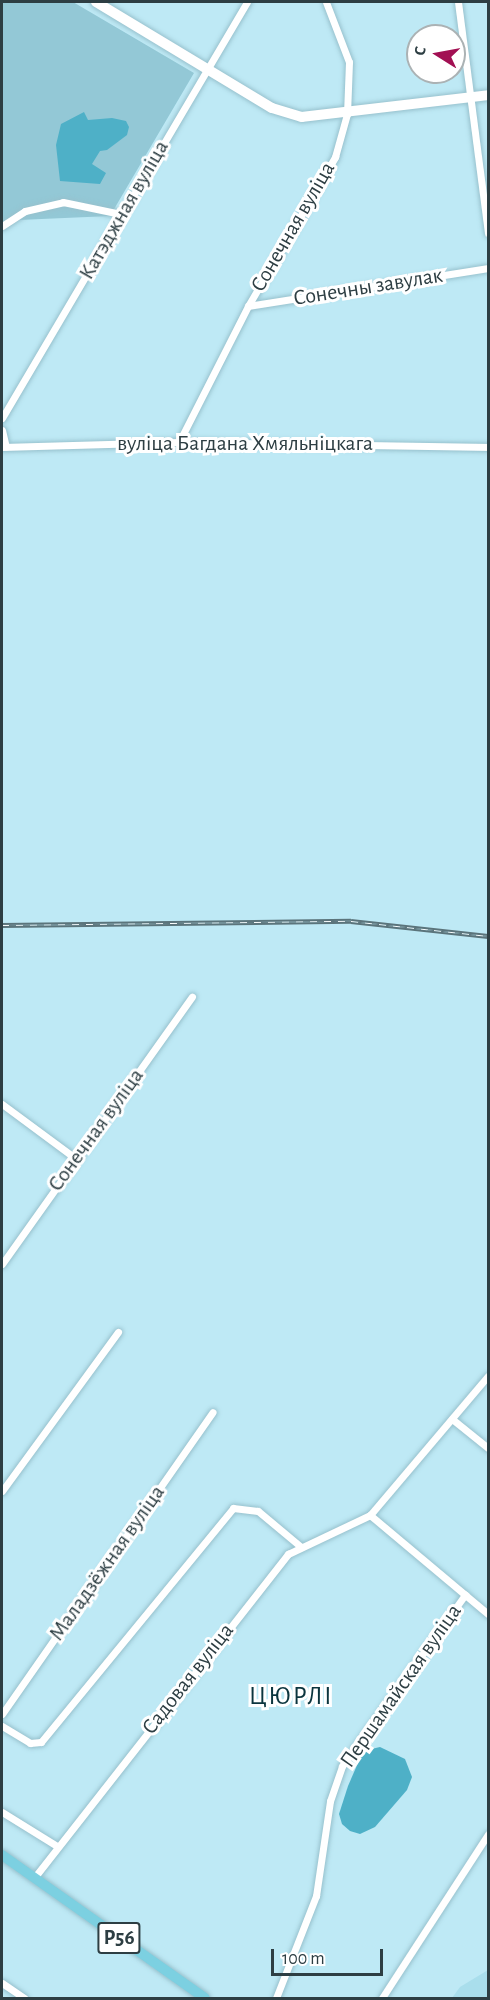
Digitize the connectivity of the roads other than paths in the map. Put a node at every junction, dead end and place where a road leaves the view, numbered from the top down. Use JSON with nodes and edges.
{"nodes":[{"id":1,"x":96,"y":2,"type":"edge"},
{"id":2,"x":247,"y":2,"type":"edge"},
{"id":3,"x":326,"y":2,"type":"edge"},
{"id":4,"x":458,"y":2,"type":"edge"},
{"id":5,"x":208,"y":67,"type":"junction"},
{"id":6,"x":489,"y":95,"type":"edge"},
{"id":7,"x":471,"y":97,"type":"junction"},
{"id":8,"x":347,"y":114,"type":"junction"},
{"id":9,"x":122,"y":214,"type":"junction"},
{"id":10,"x":2,"y":226,"type":"edge"},
{"id":11,"x":489,"y":233,"type":"edge"},
{"id":12,"x":489,"y":268,"type":"edge"},
{"id":13,"x":248,"y":306,"type":"junction"},
{"id":14,"x":2,"y":418,"type":"edge"},
{"id":15,"x":2,"y":430,"type":"edge"},
{"id":16,"x":179,"y":442,"type":"junction"},
{"id":17,"x":4,"y":447,"type":"edge"},
{"id":18,"x":489,"y":447,"type":"edge"},
{"id":19,"x":192,"y":997,"type":"dead end"},
{"id":20,"x":2,"y":1104,"type":"edge"},
{"id":21,"x":75,"y":1158,"type":"junction"},
{"id":22,"x":2,"y":1264,"type":"edge"},
{"id":23,"x":118,"y":1332,"type":"dead end"},
{"id":24,"x":489,"y":1376,"type":"edge"},
{"id":25,"x":213,"y":1412,"type":"dead end"},
{"id":26,"x":452,"y":1419,"type":"junction"},
{"id":27,"x":489,"y":1448,"type":"edge"},
{"id":28,"x":2,"y":1491,"type":"edge"},
{"id":29,"x":370,"y":1515,"type":"junction"},
{"id":30,"x":301,"y":1547,"type":"junction"},
{"id":31,"x":465,"y":1595,"type":"junction"},
{"id":32,"x":489,"y":1614,"type":"edge"},
{"id":33,"x":2,"y":1714,"type":"edge"},
{"id":34,"x":2,"y":1726,"type":"edge"},
{"id":35,"x":2,"y":1812,"type":"edge"},
{"id":36,"x":489,"y":1834,"type":"edge"},
{"id":37,"x":57,"y":1846,"type":"junction"},
{"id":38,"x":2,"y":1854,"type":"edge"},
{"id":39,"x":34,"y":1878,"type":"junction"},
{"id":40,"x":2,"y":1983,"type":"edge"},
{"id":41,"x":24,"y":1998,"type":"edge"},
{"id":42,"x":205,"y":1998,"type":"edge"},
{"id":43,"x":276,"y":1998,"type":"edge"},
{"id":44,"x":382,"y":1998,"type":"edge"}],
"edges":[{"from":1,"to":5,"type":"street"},
{"from":2,"to":5,"type":"street","name":"Катэджная вуліца"},
{"from":3,"to":8,"type":"street","name":"Сонечная вуліца"},
{"from":4,"to":7,"type":"street"},
{"from":5,"to":8,"type":"street"},
{"from":5,"to":9,"type":"street","name":"Катэджная вуліца"},
{"from":6,"to":7,"type":"street"},
{"from":7,"to":8,"type":"street"},
{"from":7,"to":11,"type":"street"},
{"from":8,"to":13,"type":"street","name":"Сонечная вуліца"},
{"from":9,"to":10,"type":"street"},
{"from":9,"to":14,"type":"street","name":"Катэджная вуліца"},
{"from":12,"to":13,"type":"street","name":"Сонечны завулак"},
{"from":13,"to":16,"type":"street","name":"Сонечная вуліца"},
{"from":15,"to":17,"type":"street"},
{"from":16,"to":17,"type":"street","name":"вуліца Багдана Хмяльніцкага"},
{"from":16,"to":18,"type":"street","name":"вуліца Багдана Хмяльніцкага"},
{"from":19,"to":21,"type":"street","name":"Сонечная вуліца"},
{"from":20,"to":21,"type":"street"},
{"from":21,"to":22,"type":"street","name":"Сонечная вуліца"},
{"from":23,"to":28,"type":"street"},
{"from":24,"to":26,"type":"street"},
{"from":25,"to":33,"type":"street","name":"Маладзёжная вуліца"},
{"from":26,"to":27,"type":"street"},
{"from":26,"to":29,"type":"street"},
{"from":29,"to":30,"type":"street","name":"Садовая вуліца"},
{"from":29,"to":31,"type":"street"},
{"from":30,"to":34,"type":"street"},
{"from":30,"to":37,"type":"street","name":"Садовая вуліца"},
{"from":31,"to":32,"type":"street"},
{"from":31,"to":43,"type":"street","name":"Першамайская вуліца"},
{"from":35,"to":37,"type":"street"},
{"from":36,"to":44,"type":"street"},
{"from":37,"to":39,"type":"street","name":"Садовая вуліца"},
{"from":38,"to":39,"type":"main road","number":"Р56"},
{"from":39,"to":42,"type":"main road","number":"Р56"},
{"from":40,"to":41,"type":"street"}]}
